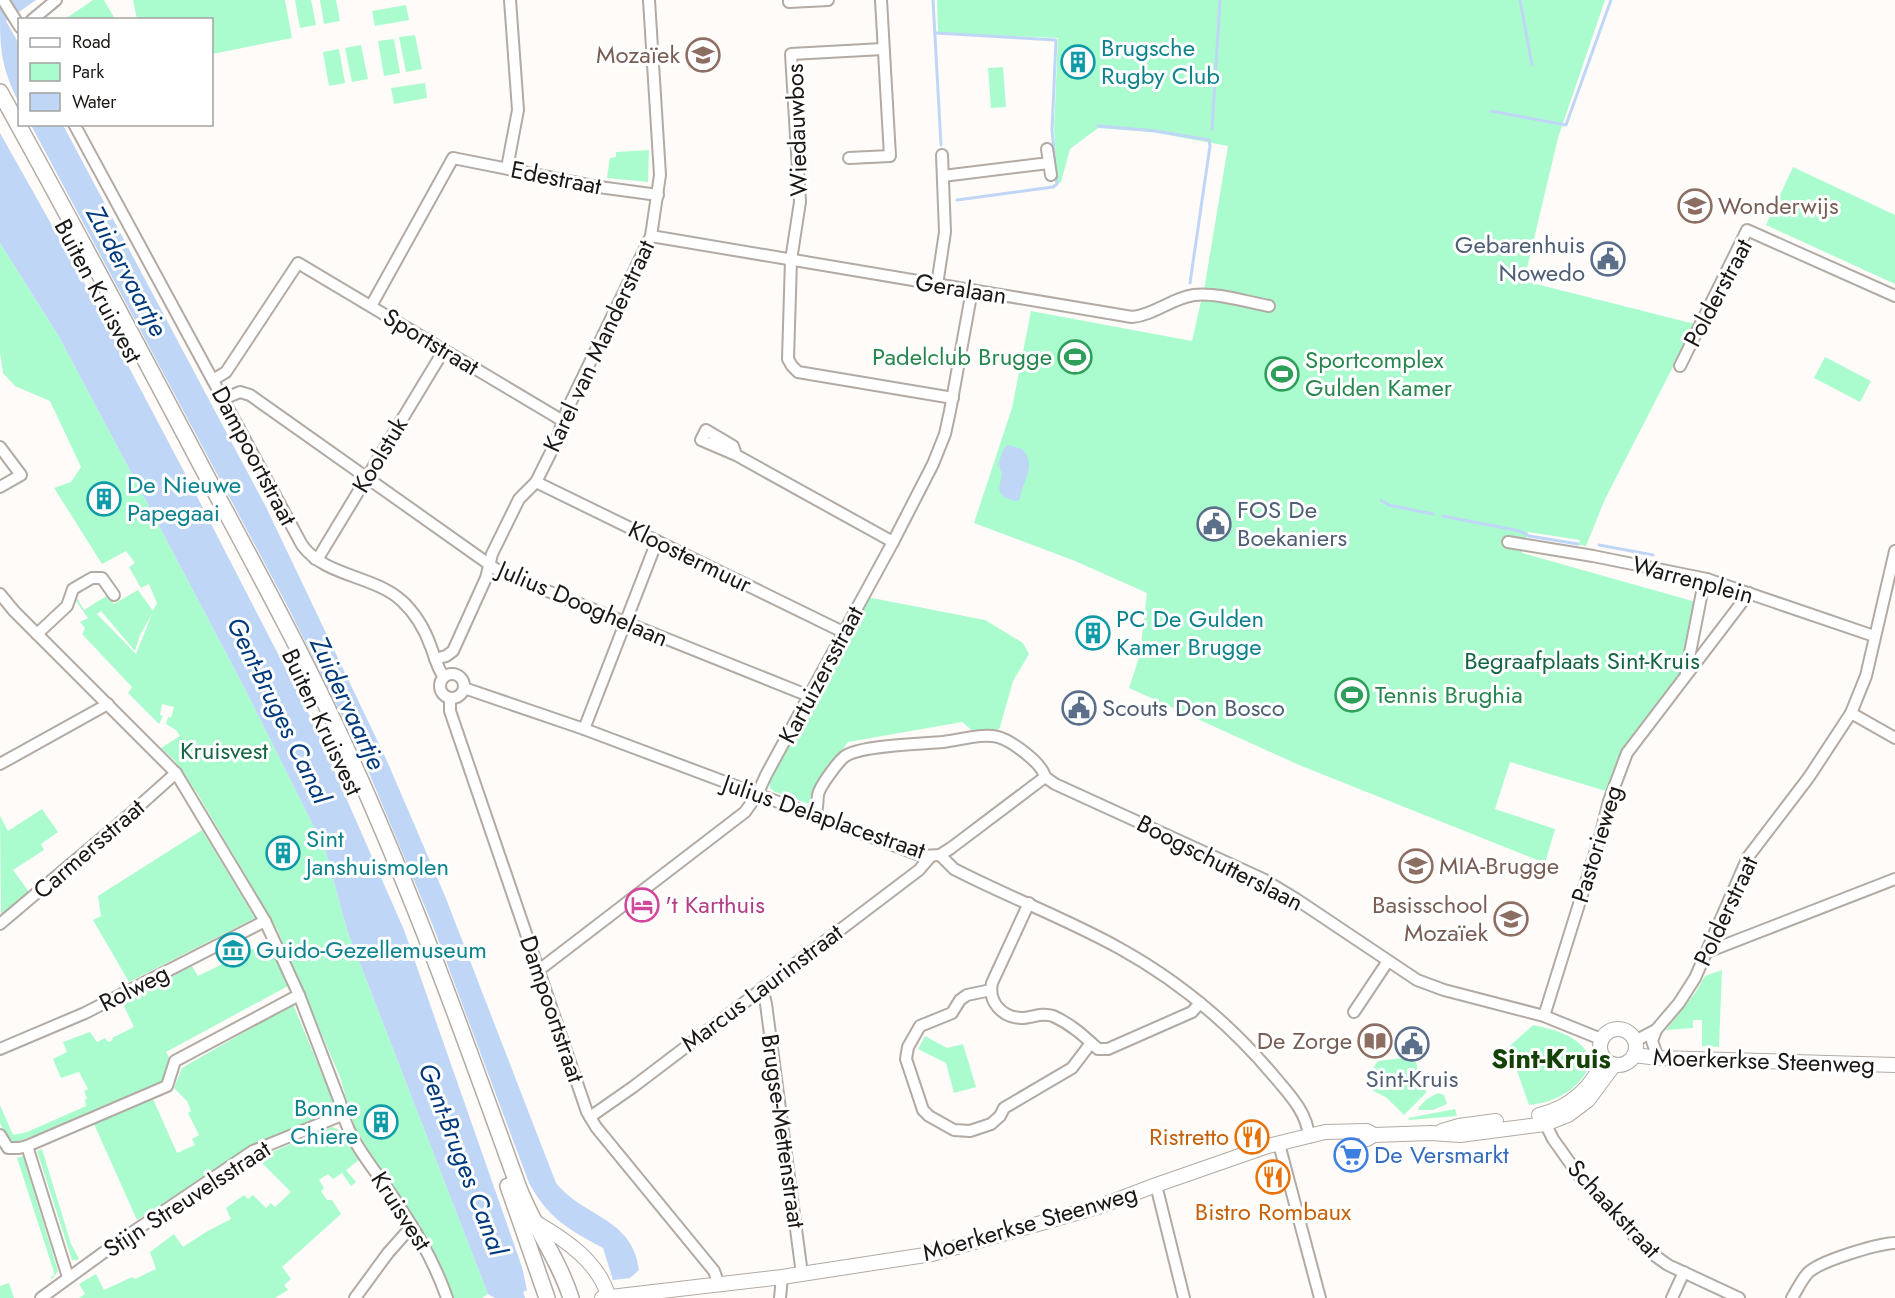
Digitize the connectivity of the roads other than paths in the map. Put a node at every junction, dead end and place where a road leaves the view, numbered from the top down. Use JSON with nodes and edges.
{"nodes":[{"id":1,"x":3,"y":0,"type":"edge"},
{"id":2,"x":56,"y":0,"type":"edge"},
{"id":3,"x":510,"y":0,"type":"edge"},
{"id":4,"x":649,"y":0,"type":"edge"},
{"id":5,"x":789,"y":0,"type":"edge"},
{"id":6,"x":828,"y":0,"type":"edge"},
{"id":7,"x":881,"y":0,"type":"edge"},
{"id":8,"x":34,"y":18,"type":"edge"},
{"id":9,"x":16,"y":22,"type":"edge"},
{"id":10,"x":883,"y":49,"type":"junction"},
{"id":11,"x":0,"y":92,"type":"edge"},
{"id":12,"x":0,"y":111,"type":"edge"},
{"id":13,"x":18,"y":124,"type":"edge"},
{"id":14,"x":19,"y":126,"type":"edge"},
{"id":15,"x":75,"y":126,"type":"edge"},
{"id":16,"x":1047,"y":149,"type":"dead end"},
{"id":17,"x":942,"y":155,"type":"dead end"},
{"id":18,"x":849,"y":158,"type":"dead end"},
{"id":19,"x":1049,"y":163,"type":"junction"},
{"id":20,"x":507,"y":168,"type":"junction"},
{"id":21,"x":1051,"y":175,"type":"dead end"},
{"id":22,"x":943,"y":176,"type":"junction"},
{"id":23,"x":658,"y":195,"type":"junction"},
{"id":24,"x":651,"y":236,"type":"junction"},
{"id":25,"x":791,"y":260,"type":"junction"},
{"id":26,"x":937,"y":285,"type":"junction"},
{"id":27,"x":972,"y":290,"type":"junction"},
{"id":28,"x":1895,"y":296,"type":"edge"},
{"id":29,"x":371,"y":306,"type":"junction"},
{"id":30,"x":1269,"y":306,"type":"dead end"},
{"id":31,"x":444,"y":350,"type":"junction"},
{"id":32,"x":1680,"y":366,"type":"dead end"},
{"id":33,"x":213,"y":381,"type":"junction"},
{"id":34,"x":953,"y":398,"type":"junction"},
{"id":35,"x":223,"y":399,"type":"junction"},
{"id":36,"x":563,"y":421,"type":"junction"},
{"id":37,"x":0,"y":447,"type":"edge"},
{"id":38,"x":736,"y":455,"type":"dead end"},
{"id":39,"x":367,"y":477,"type":"junction"},
{"id":40,"x":536,"y":482,"type":"junction"},
{"id":41,"x":0,"y":487,"type":"edge"},
{"id":42,"x":657,"y":541,"type":"junction"},
{"id":43,"x":893,"y":542,"type":"junction"},
{"id":44,"x":1508,"y":542,"type":"dead end"},
{"id":45,"x":1895,"y":551,"type":"edge"},
{"id":46,"x":315,"y":559,"type":"junction"},
{"id":47,"x":490,"y":566,"type":"junction"},
{"id":48,"x":1707,"y":579,"type":"junction"},
{"id":49,"x":1749,"y":593,"type":"junction"},
{"id":50,"x":0,"y":594,"type":"edge"},
{"id":51,"x":114,"y":595,"type":"dead end"},
{"id":52,"x":626,"y":622,"type":"junction"},
{"id":53,"x":843,"y":632,"type":"junction"},
{"id":54,"x":37,"y":634,"type":"junction"},
{"id":55,"x":1874,"y":636,"type":"junction"},
{"id":56,"x":435,"y":659,"type":"junction"},
{"id":57,"x":1685,"y":676,"type":"junction"},
{"id":58,"x":444,"y":677,"type":"junction"},
{"id":59,"x":464,"y":688,"type":"junction"},
{"id":60,"x":809,"y":696,"type":"junction"},
{"id":61,"x":450,"y":698,"type":"junction"},
{"id":62,"x":108,"y":704,"type":"junction"},
{"id":63,"x":1851,"y":713,"type":"junction"},
{"id":64,"x":584,"y":729,"type":"junction"},
{"id":65,"x":1895,"y":738,"type":"edge"},
{"id":66,"x":0,"y":764,"type":"edge"},
{"id":67,"x":176,"y":773,"type":"junction"},
{"id":68,"x":1046,"y":777,"type":"junction"},
{"id":69,"x":758,"y":795,"type":"junction"},
{"id":70,"x":815,"y":817,"type":"junction"},
{"id":71,"x":935,"y":856,"type":"junction"},
{"id":72,"x":1895,"y":879,"type":"edge"},
{"id":73,"x":1029,"y":903,"type":"junction"},
{"id":74,"x":265,"y":921,"type":"junction"},
{"id":75,"x":0,"y":924,"type":"edge"},
{"id":76,"x":1707,"y":952,"type":"junction"},
{"id":77,"x":1388,"y":961,"type":"junction"},
{"id":78,"x":539,"y":970,"type":"junction"},
{"id":79,"x":762,"y":988,"type":"junction"},
{"id":80,"x":991,"y":990,"type":"junction"},
{"id":81,"x":299,"y":995,"type":"junction"},
{"id":82,"x":1200,"y":1004,"type":"junction"},
{"id":83,"x":1354,"y":1012,"type":"dead end"},
{"id":84,"x":1544,"y":1016,"type":"junction"},
{"id":85,"x":1656,"y":1030,"type":"junction"},
{"id":86,"x":1601,"y":1039,"type":"junction"},
{"id":87,"x":1091,"y":1043,"type":"junction"},
{"id":88,"x":1635,"y":1048,"type":"junction"},
{"id":89,"x":0,"y":1049,"type":"edge"},
{"id":90,"x":1658,"y":1058,"type":"junction"},
{"id":91,"x":1608,"y":1061,"type":"junction"},
{"id":92,"x":1895,"y":1065,"type":"edge"},
{"id":93,"x":342,"y":1114,"type":"junction"},
{"id":94,"x":590,"y":1117,"type":"junction"},
{"id":95,"x":1543,"y":1119,"type":"junction"},
{"id":96,"x":0,"y":1135,"type":"edge"},
{"id":97,"x":1309,"y":1137,"type":"junction"},
{"id":98,"x":1280,"y":1144,"type":"junction"},
{"id":99,"x":27,"y":1146,"type":"junction"},
{"id":100,"x":1156,"y":1185,"type":"junction"},
{"id":101,"x":535,"y":1222,"type":"junction"},
{"id":102,"x":412,"y":1226,"type":"junction"},
{"id":103,"x":1895,"y":1243,"type":"edge"},
{"id":104,"x":1684,"y":1272,"type":"junction"},
{"id":105,"x":802,"y":1274,"type":"junction"},
{"id":106,"x":68,"y":1277,"type":"junction"},
{"id":107,"x":782,"y":1277,"type":"junction"},
{"id":108,"x":719,"y":1285,"type":"junction"},
{"id":109,"x":636,"y":1296,"type":"edge"},
{"id":110,"x":41,"y":1298,"type":"edge"},
{"id":111,"x":354,"y":1298,"type":"edge"},
{"id":112,"x":447,"y":1298,"type":"edge"},
{"id":113,"x":547,"y":1298,"type":"edge"},
{"id":114,"x":571,"y":1298,"type":"edge"},
{"id":115,"x":606,"y":1298,"type":"edge"},
{"id":116,"x":780,"y":1298,"type":"edge"},
{"id":117,"x":1184,"y":1298,"type":"edge"},
{"id":118,"x":1320,"y":1298,"type":"edge"},
{"id":119,"x":1672,"y":1298,"type":"edge"},
{"id":120,"x":1739,"y":1298,"type":"edge"},
{"id":121,"x":1792,"y":1298,"type":"edge"}],
"edges":[{"from":1,"to":9,"type":"street"},
{"from":2,"to":8,"type":"street"},
{"from":3,"to":20,"type":"street"},
{"from":4,"to":23,"type":"street","name":"Karel van Manderstraat"},
{"from":5,"to":6,"type":"street"},
{"from":7,"to":10,"type":"street"},
{"from":10,"to":18,"type":"street"},
{"from":10,"to":25,"type":"street","name":"Wiedauwbos"},
{"from":11,"to":13,"type":"main road","name":"Buiten Kruisvest"},
{"from":12,"to":113,"type":"main road","name":"Buiten Kruisvest"},
{"from":14,"to":101,"type":"main road","name":"Buiten Kruisvest"},
{"from":15,"to":33,"type":"street","name":"Dampoortstraat"},
{"from":16,"to":19,"type":"street"},
{"from":17,"to":22,"type":"street"},
{"from":19,"to":21,"type":"street"},
{"from":19,"to":22,"type":"street"},
{"from":20,"to":23,"type":"street","name":"Edestraat"},
{"from":20,"to":29,"type":"street","name":"Edestraat"},
{"from":22,"to":26,"type":"street"},
{"from":23,"to":24,"type":"street","name":"Karel van Manderstraat"},
{"from":24,"to":25,"type":"street","name":"Geralaan"},
{"from":24,"to":36,"type":"street","name":"Karel van Manderstraat"},
{"from":25,"to":26,"type":"street","name":"Geralaan"},
{"from":25,"to":34,"type":"street"},
{"from":26,"to":27,"type":"street","name":"Geralaan"},
{"from":27,"to":30,"type":"street","name":"Geralaan"},
{"from":27,"to":34,"type":"street","name":"Kartuizersstraat"},
{"from":28,"to":32,"type":"street","name":"Polderstraat"},
{"from":29,"to":31,"type":"street","name":"Sportstraat"},
{"from":29,"to":33,"type":"street","name":"Sportstraat"},
{"from":31,"to":36,"type":"street","name":"Sportstraat"},
{"from":31,"to":39,"type":"street","name":"Koolstuk"},
{"from":33,"to":35,"type":"street","name":"Dampoortstraat"},
{"from":34,"to":43,"type":"street","name":"Kartuizersstraat"},
{"from":35,"to":39,"type":"street","name":"Julius Dooghelaan"},
{"from":35,"to":46,"type":"street","name":"Dampoortstraat"},
{"from":36,"to":40,"type":"street","name":"Karel van Manderstraat"},
{"from":37,"to":41,"type":"street"},
{"from":38,"to":43,"type":"street"},
{"from":39,"to":46,"type":"street","name":"Koolstuk"},
{"from":39,"to":47,"type":"street","name":"Julius Dooghelaan"},
{"from":40,"to":42,"type":"street","name":"Kloostermuur"},
{"from":40,"to":47,"type":"street","name":"Karel van Manderstraat"},
{"from":42,"to":52,"type":"street"},
{"from":42,"to":53,"type":"street","name":"Kloostermuur"},
{"from":43,"to":53,"type":"street","name":"Kartuizersstraat"},
{"from":44,"to":48,"type":"street","name":"Warrenplein"},
{"from":45,"to":55,"type":"street","name":"Polderstraat"},
{"from":46,"to":56,"type":"street","name":"Dampoortstraat"},
{"from":47,"to":52,"type":"street","name":"Julius Dooghelaan"},
{"from":47,"to":56,"type":"street","name":"Karel van Manderstraat"},
{"from":48,"to":49,"type":"street","name":"Warrenplein"},
{"from":48,"to":57,"type":"street"},
{"from":49,"to":55,"type":"street","name":"Warrenplein"},
{"from":49,"to":57,"type":"street","name":"Pastorieweg"},
{"from":50,"to":54,"type":"street","name":"Kruisvest"},
{"from":51,"to":54,"type":"street"},
{"from":52,"to":60,"type":"street","name":"Julius Dooghelaan"},
{"from":52,"to":64,"type":"street"},
{"from":53,"to":60,"type":"street","name":"Kartuizersstraat"},
{"from":54,"to":62,"type":"street","name":"Kruisvest"},
{"from":55,"to":63,"type":"street","name":"Polderstraat"},
{"from":56,"to":58,"type":"street","name":"Dampoortstraat"},
{"from":57,"to":84,"type":"street","name":"Pastorieweg"},
{"from":58,"to":59,"type":"street"},
{"from":58,"to":61,"type":"street","name":"Dampoortstraat"},
{"from":59,"to":61,"type":"street"},
{"from":59,"to":64,"type":"street","name":"Julius Delaplacestraat"},
{"from":60,"to":69,"type":"street","name":"Kartuizersstraat"},
{"from":61,"to":78,"type":"street","name":"Dampoortstraat"},
{"from":62,"to":66,"type":"street"},
{"from":62,"to":67,"type":"street","name":"Kruisvest"},
{"from":63,"to":65,"type":"street"},
{"from":63,"to":76,"type":"street","name":"Polderstraat"},
{"from":64,"to":69,"type":"street","name":"Julius Delaplacestraat"},
{"from":67,"to":74,"type":"street","name":"Kruisvest"},
{"from":67,"to":75,"type":"street","name":"Carmersstraat"},
{"from":68,"to":70,"type":"street"},
{"from":68,"to":71,"type":"street","name":"Marcus Laurinstraat"},
{"from":68,"to":77,"type":"street","name":"Boogschutterslaan"},
{"from":69,"to":70,"type":"street","name":"Julius Delaplacestraat"},
{"from":69,"to":78,"type":"street","name":"Kartuizersstraat"},
{"from":70,"to":71,"type":"street","name":"Julius Delaplacestraat"},
{"from":71,"to":73,"type":"street","name":"Julius Delaplacestraat"},
{"from":71,"to":79,"type":"street","name":"Marcus Laurinstraat"},
{"from":72,"to":76,"type":"street"},
{"from":73,"to":80,"type":"street"},
{"from":73,"to":82,"type":"street","name":"Julius Delaplacestraat"},
{"from":74,"to":81,"type":"street","name":"Kruisvest"},
{"from":74,"to":89,"type":"street","name":"Rolweg"},
{"from":76,"to":85,"type":"street","name":"Polderstraat"},
{"from":77,"to":83,"type":"street"},
{"from":77,"to":84,"type":"street","name":"Boogschutterslaan"},
{"from":78,"to":94,"type":"street","name":"Dampoortstraat"},
{"from":79,"to":94,"type":"street","name":"Marcus Laurinstraat"},
{"from":79,"to":105,"type":"street","name":"Brugse-Mettenstraat"},
{"from":80,"to":87,"type":"street"},
{"from":80,"to":87,"type":"street"},
{"from":81,"to":93,"type":"street","name":"Kruisvest"},
{"from":81,"to":99,"type":"street"},
{"from":82,"to":87,"type":"street"},
{"from":82,"to":97,"type":"street","name":"Julius Delaplacestraat"},
{"from":84,"to":86,"type":"street","name":"Boogschutterslaan"},
{"from":85,"to":88,"type":"street","name":"Polderstraat"},
{"from":85,"to":90,"type":"street"},
{"from":86,"to":88,"type":"street"},
{"from":86,"to":91,"type":"street"},
{"from":88,"to":90,"type":"street","name":"Moerkerkse Steenweg"},
{"from":88,"to":91,"type":"street"},
{"from":90,"to":92,"type":"street","name":"Moerkerkse Steenweg"},
{"from":91,"to":95,"type":"street","name":"Moerkerkse Steenweg"},
{"from":93,"to":102,"type":"street","name":"Kruisvest"},
{"from":93,"to":106,"type":"street","name":"Stijn Streuvelsstraat"},
{"from":94,"to":108,"type":"street","name":"Dampoortstraat"},
{"from":95,"to":97,"type":"street","name":"Moerkerkse Steenweg"},
{"from":95,"to":104,"type":"street","name":"Schaakstraat"},
{"from":96,"to":99,"type":"street"},
{"from":97,"to":98,"type":"street","name":"Moerkerkse Steenweg"},
{"from":98,"to":100,"type":"street","name":"Moerkerkse Steenweg"},
{"from":98,"to":118,"type":"street"},
{"from":99,"to":106,"type":"street"},
{"from":100,"to":105,"type":"street","name":"Moerkerkse Steenweg"},
{"from":100,"to":117,"type":"street"},
{"from":101,"to":114,"type":"main road","name":"Buiten Kruisvest"},
{"from":101,"to":115,"type":"street"},
{"from":102,"to":111,"type":"street"},
{"from":102,"to":112,"type":"street","name":"Kruisvest"},
{"from":103,"to":121,"type":"street"},
{"from":104,"to":119,"type":"street"},
{"from":104,"to":120,"type":"street","name":"Schaakstraat"},
{"from":105,"to":107,"type":"street","name":"Moerkerkse Steenweg"},
{"from":106,"to":110,"type":"street","name":"Stijn Streuvelsstraat"},
{"from":107,"to":108,"type":"street","name":"Moerkerkse Steenweg"},
{"from":107,"to":116,"type":"street"},
{"from":108,"to":109,"type":"street","name":"Moerkerkse Steenweg"},
{"from":109,"to":115,"type":"street","name":"Moerkerkse Steenweg"}]}
